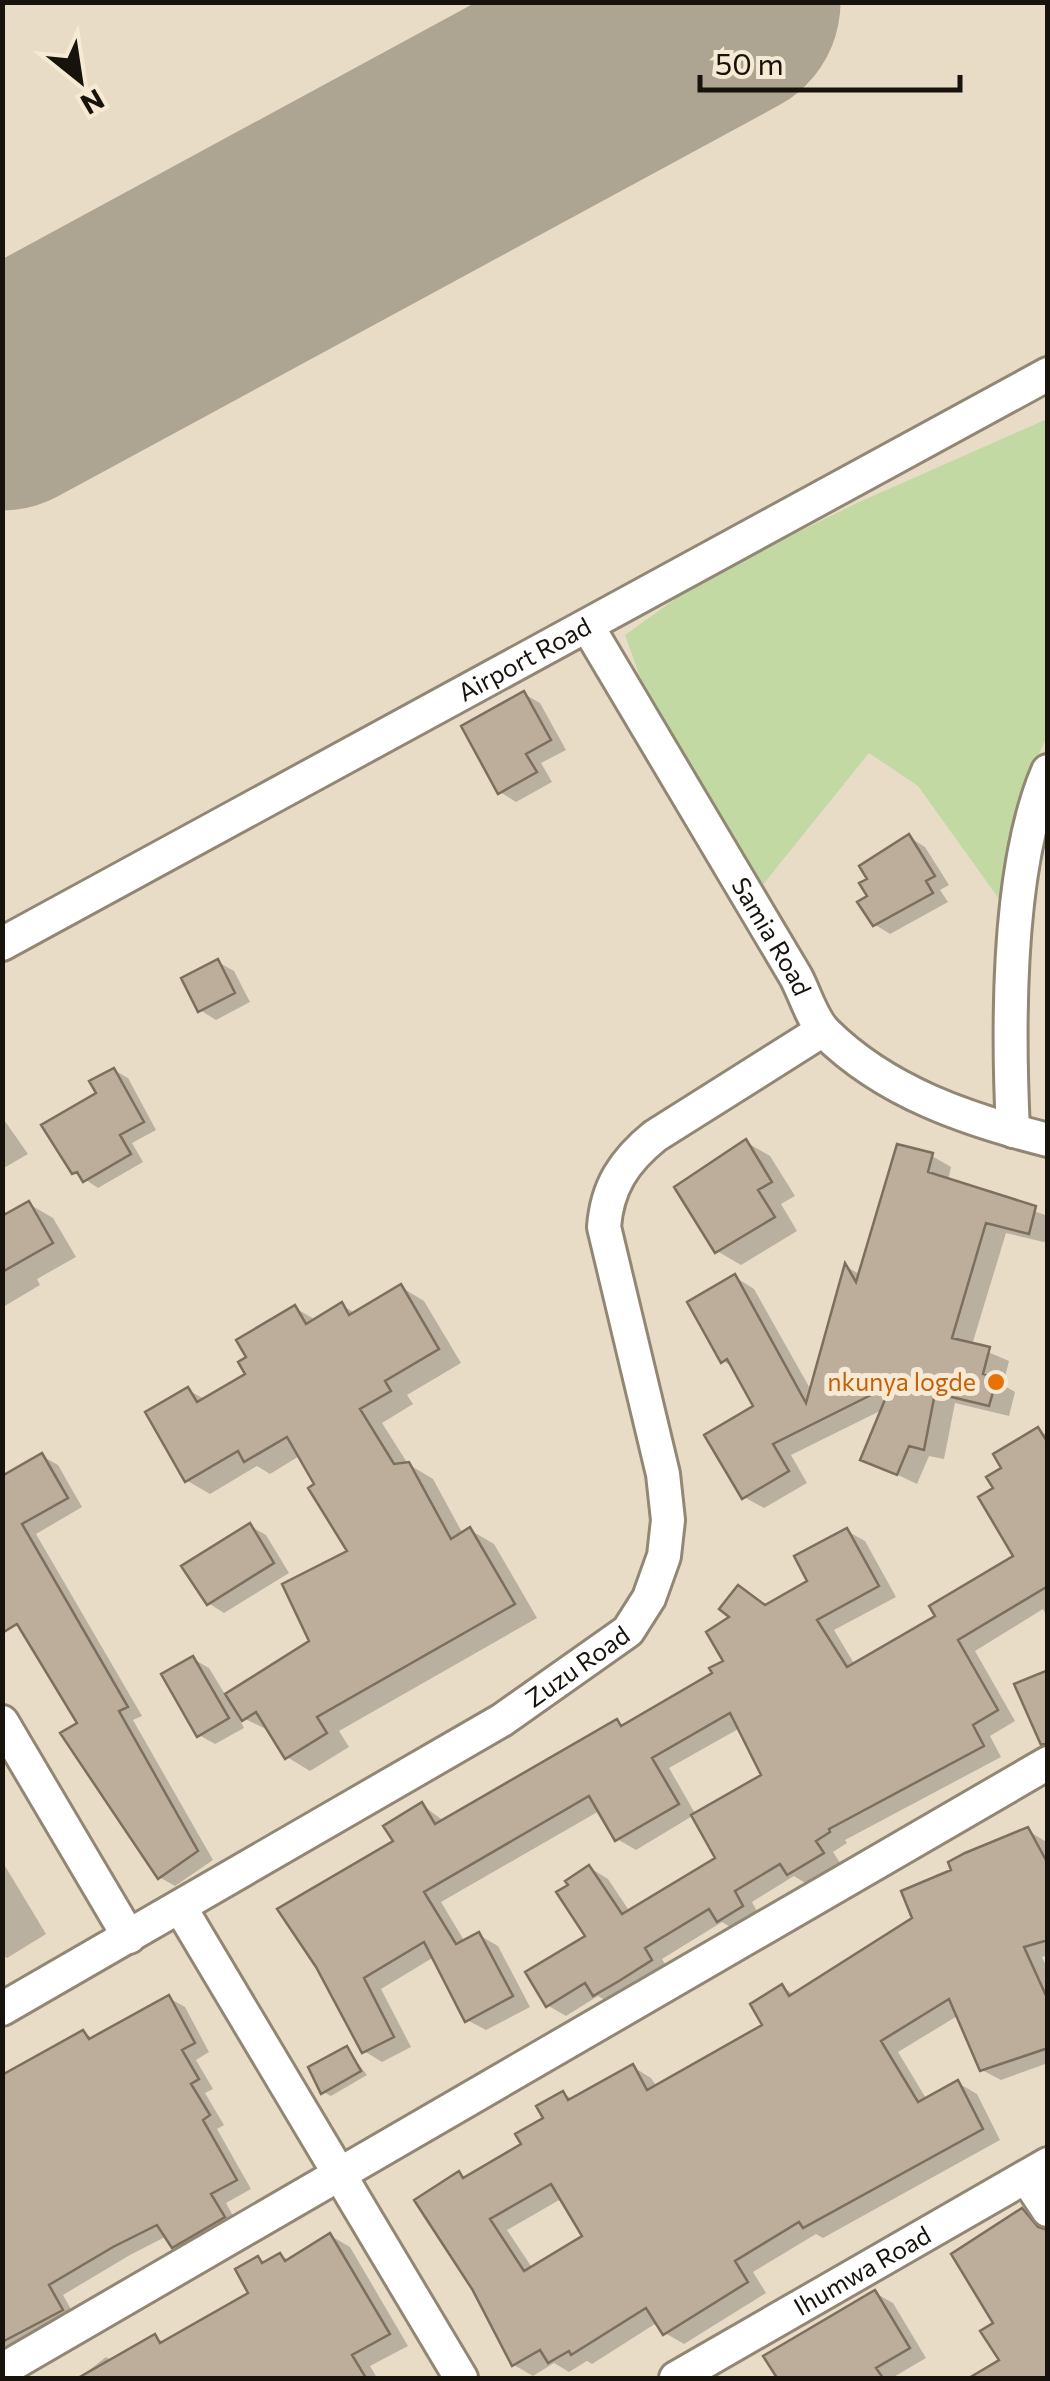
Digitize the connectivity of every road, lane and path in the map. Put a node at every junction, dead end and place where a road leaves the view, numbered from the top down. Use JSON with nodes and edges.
{"nodes":[{"id":1,"x":1048,"y":374,"type":"edge"},
{"id":2,"x":588,"y":627,"type":"junction"},
{"id":3,"x":1048,"y":771,"type":"edge"},
{"id":4,"x":2,"y":944,"type":"edge"},
{"id":5,"x":823,"y":1030,"type":"junction"},
{"id":6,"x":1013,"y":1132,"type":"junction"},
{"id":7,"x":1048,"y":1140,"type":"edge"},
{"id":8,"x":2,"y":1722,"type":"edge"},
{"id":9,"x":1048,"y":1763,"type":"edge"},
{"id":10,"x":180,"y":1907,"type":"junction"},
{"id":11,"x":129,"y":1937,"type":"junction"},
{"id":12,"x":2,"y":2009,"type":"edge"},
{"id":13,"x":1037,"y":2171,"type":"edge"},
{"id":14,"x":340,"y":2172,"type":"junction"},
{"id":15,"x":1048,"y":2210,"type":"edge"},
{"id":16,"x":726,"y":2368,"type":"edge"},
{"id":17,"x":2,"y":2370,"type":"edge"},
{"id":18,"x":461,"y":2378,"type":"edge"},
{"id":19,"x":676,"y":2378,"type":"edge"}],
"edges":[{"from":1,"to":2,"type":"street","name":"Airport Road"},
{"from":2,"to":4,"type":"street","name":"Airport Road"},
{"from":2,"to":5,"type":"street","name":"Samia Road"},
{"from":3,"to":6,"type":"street"},
{"from":5,"to":6,"type":"street","name":"Samia Road"},
{"from":5,"to":10,"type":"street","name":"Zuzu Road"},
{"from":6,"to":7,"type":"street","name":"Samia Road"},
{"from":8,"to":11,"type":"street"},
{"from":9,"to":14,"type":"street"},
{"from":10,"to":11,"type":"street","name":"Zuzu Road"},
{"from":10,"to":14,"type":"street"},
{"from":11,"to":12,"type":"street","name":"Zuzu Road"},
{"from":13,"to":15,"type":"street"},
{"from":13,"to":16,"type":"street","name":"Ihumwa Road"},
{"from":14,"to":17,"type":"street"},
{"from":14,"to":18,"type":"street"},
{"from":16,"to":19,"type":"street","name":"Ihumwa Road"}]}
